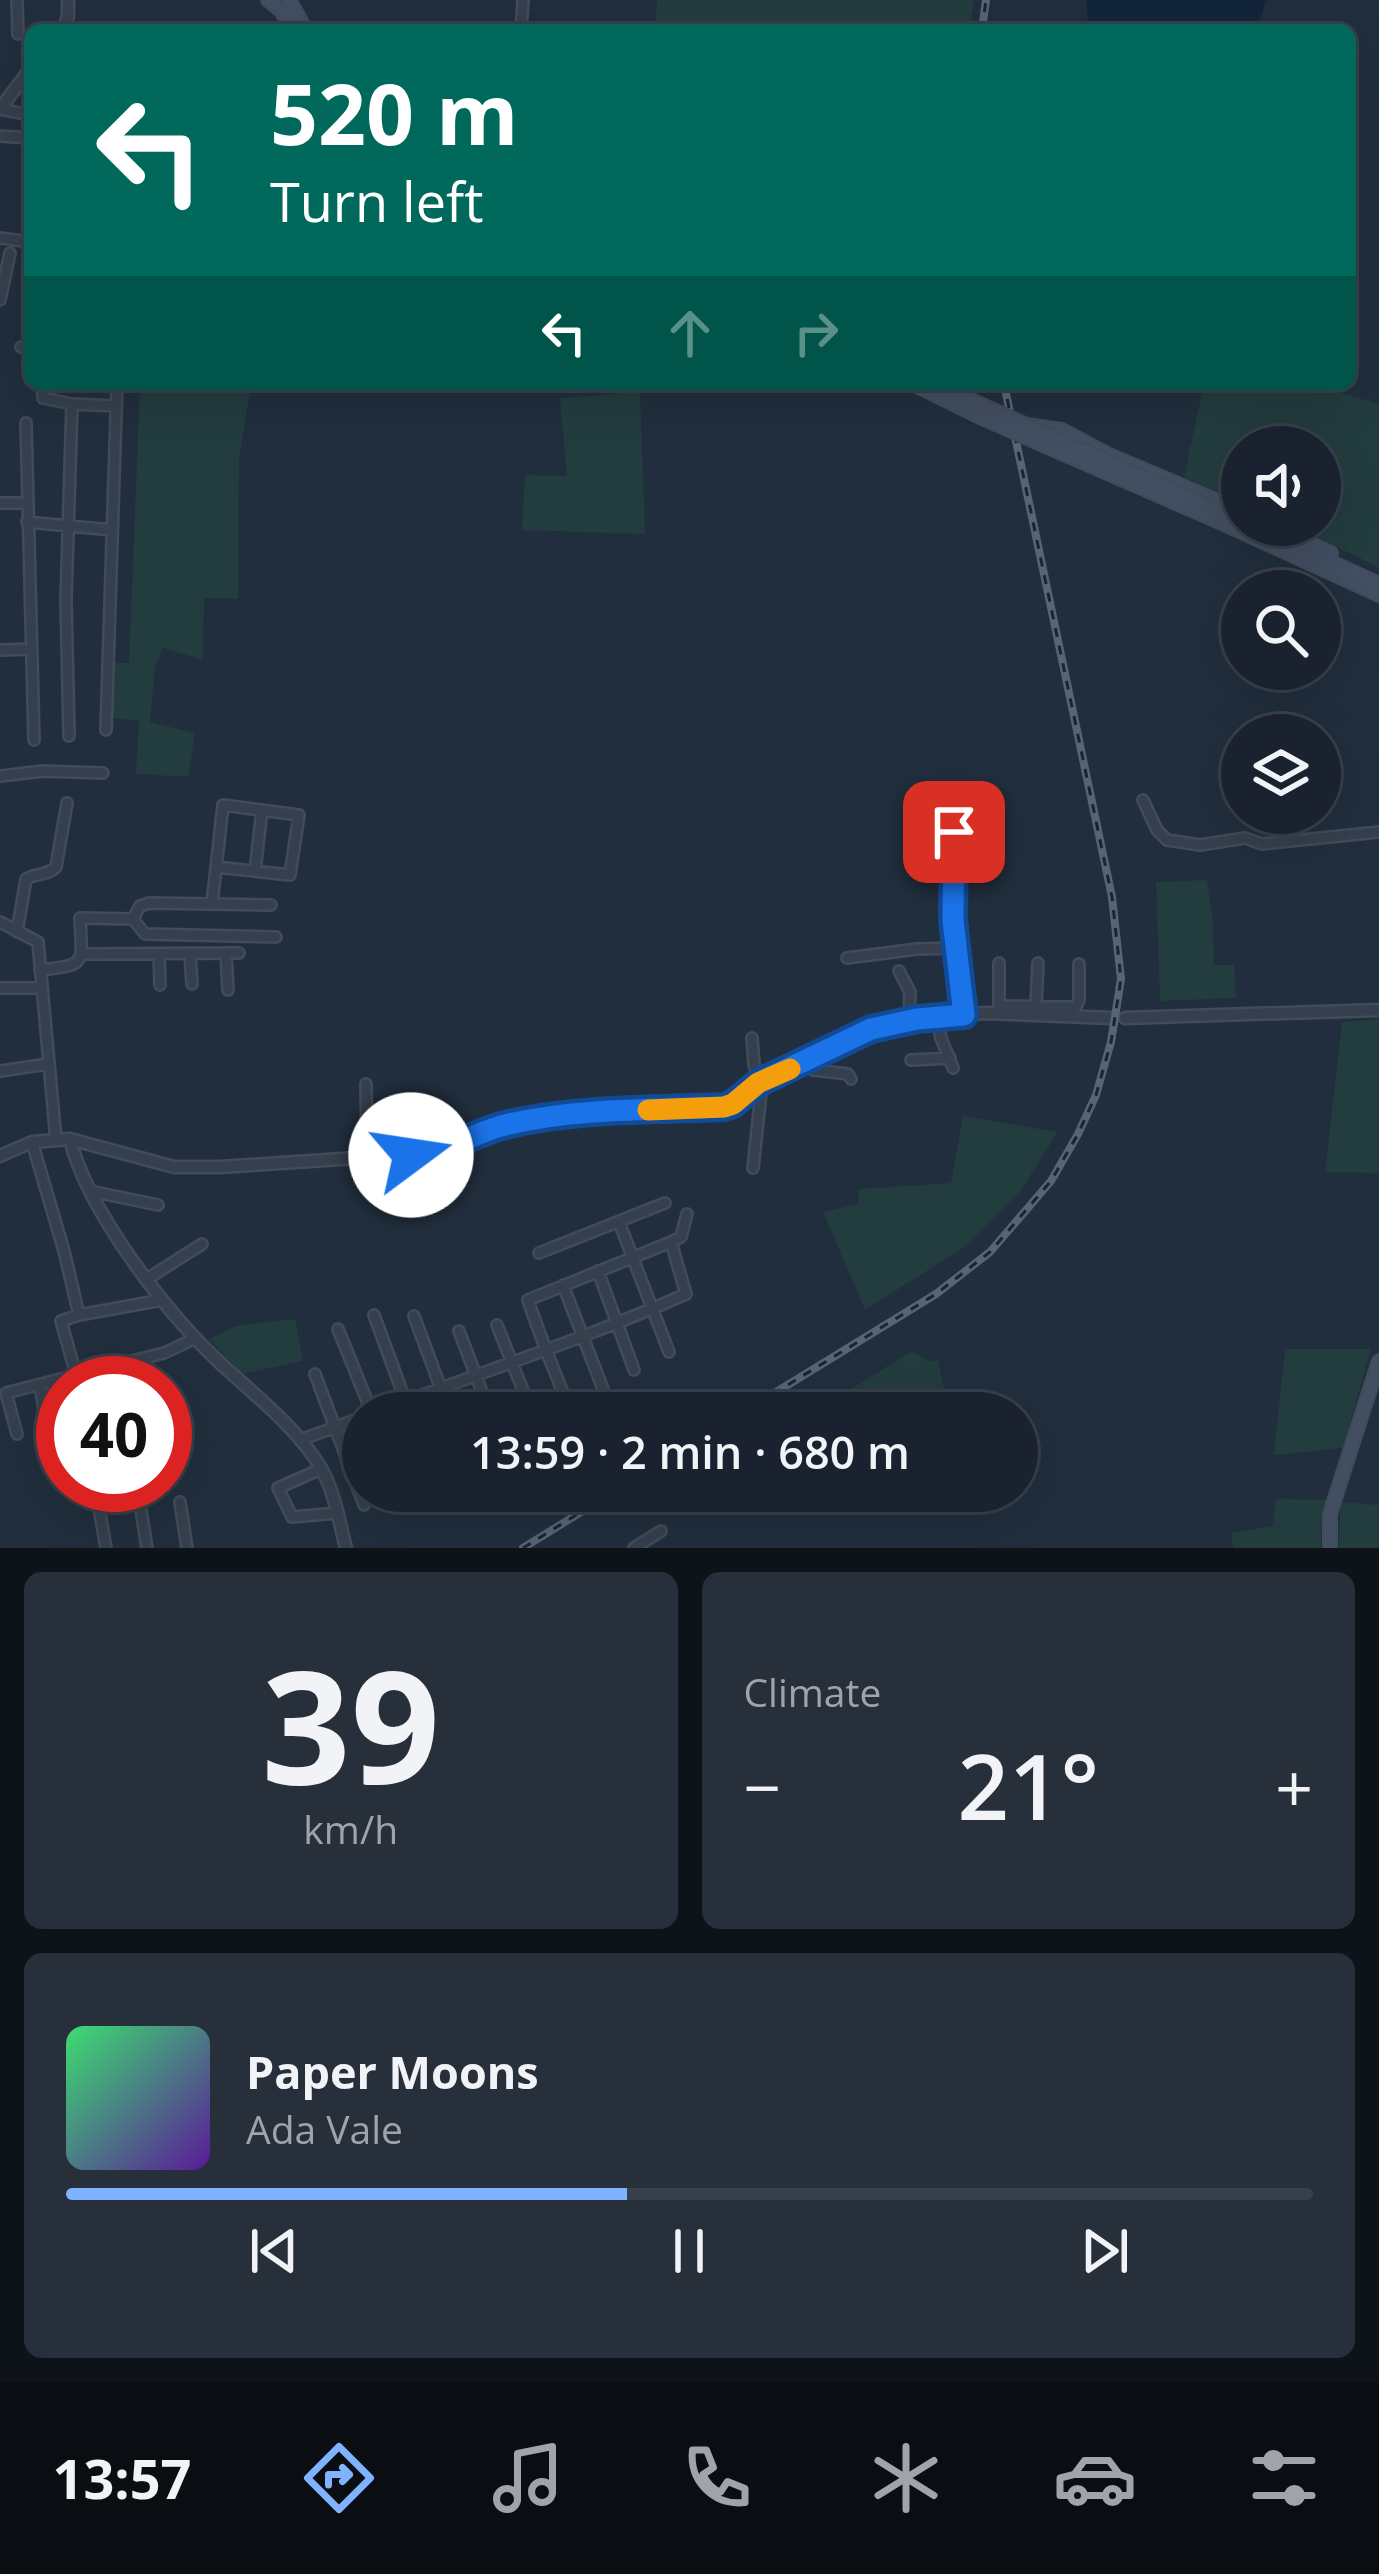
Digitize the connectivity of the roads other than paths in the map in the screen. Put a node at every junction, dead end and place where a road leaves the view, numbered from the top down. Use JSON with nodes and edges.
{"nodes":[{"id":1,"x":17,"y":0,"type":"edge"},
{"id":2,"x":268,"y":0,"type":"edge"},
{"id":3,"x":289,"y":24,"type":"edge"},
{"id":4,"x":18,"y":34,"type":"dead end"},
{"id":5,"x":24,"y":81,"type":"edge"},
{"id":6,"x":0,"y":109,"type":"edge"},
{"id":7,"x":10,"y":253,"type":"dead end"},
{"id":8,"x":0,"y":301,"type":"edge"},
{"id":9,"x":42,"y":390,"type":"edge"},
{"id":10,"x":117,"y":390,"type":"edge"},
{"id":11,"x":925,"y":390,"type":"edge"},
{"id":12,"x":948,"y":390,"type":"edge"},
{"id":13,"x":957,"y":390,"type":"edge"},
{"id":14,"x":72,"y":404,"type":"junction"},
{"id":15,"x":116,"y":406,"type":"junction"},
{"id":16,"x":26,"y":423,"type":"dead end"},
{"id":17,"x":0,"y":503,"type":"edge"},
{"id":18,"x":26,"y":503,"type":"junction"},
{"id":19,"x":1221,"y":512,"type":"edge"},
{"id":20,"x":1221,"y":513,"type":"edge"},
{"id":21,"x":1221,"y":513,"type":"edge"},
{"id":22,"x":27,"y":522,"type":"junction"},
{"id":23,"x":68,"y":526,"type":"junction"},
{"id":24,"x":112,"y":530,"type":"junction"},
{"id":25,"x":1286,"y":546,"type":"edge"},
{"id":26,"x":1299,"y":546,"type":"edge"},
{"id":27,"x":1312,"y":546,"type":"edge"},
{"id":28,"x":1379,"y":581,"type":"edge"},
{"id":29,"x":1379,"y":595,"type":"edge"},
{"id":30,"x":31,"y":649,"type":"junction"},
{"id":31,"x":0,"y":650,"type":"edge"},
{"id":32,"x":106,"y":730,"type":"dead end"},
{"id":33,"x":69,"y":736,"type":"dead end"},
{"id":34,"x":34,"y":740,"type":"dead end"},
{"id":35,"x":103,"y":773,"type":"dead end"},
{"id":36,"x":0,"y":776,"type":"edge"},
{"id":37,"x":1143,"y":800,"type":"dead end"},
{"id":38,"x":67,"y":803,"type":"dead end"},
{"id":39,"x":262,"y":810,"type":"junction"},
{"id":40,"x":954,"y":832,"type":"dead end"},
{"id":41,"x":1379,"y":832,"type":"edge"},
{"id":42,"x":216,"y":867,"type":"junction"},
{"id":43,"x":255,"y":871,"type":"junction"},
{"id":44,"x":212,"y":904,"type":"junction"},
{"id":45,"x":272,"y":905,"type":"dead end"},
{"id":46,"x":133,"y":919,"type":"junction"},
{"id":47,"x":0,"y":922,"type":"edge"},
{"id":48,"x":17,"y":932,"type":"junction"},
{"id":49,"x":276,"y":937,"type":"dead end"},
{"id":50,"x":957,"y":948,"type":"junction"},
{"id":51,"x":226,"y":953,"type":"junction"},
{"id":52,"x":239,"y":953,"type":"dead end"},
{"id":53,"x":82,"y":954,"type":"junction"},
{"id":54,"x":159,"y":954,"type":"junction"},
{"id":55,"x":190,"y":954,"type":"junction"},
{"id":56,"x":848,"y":958,"type":"dead end"},
{"id":57,"x":999,"y":963,"type":"dead end"},
{"id":58,"x":1038,"y":963,"type":"dead end"},
{"id":59,"x":1079,"y":964,"type":"dead end"},
{"id":60,"x":40,"y":970,"type":"junction"},
{"id":61,"x":899,"y":971,"type":"dead end"},
{"id":62,"x":191,"y":984,"type":"dead end"},
{"id":63,"x":160,"y":985,"type":"dead end"},
{"id":64,"x":0,"y":988,"type":"edge"},
{"id":65,"x":41,"y":988,"type":"junction"},
{"id":66,"x":228,"y":990,"type":"dead end"},
{"id":67,"x":1036,"y":1007,"type":"junction"},
{"id":68,"x":999,"y":1010,"type":"junction"},
{"id":69,"x":1379,"y":1010,"type":"edge"},
{"id":70,"x":964,"y":1015,"type":"junction"},
{"id":71,"x":937,"y":1017,"type":"junction"},
{"id":72,"x":1111,"y":1018,"type":"dead end"},
{"id":73,"x":1125,"y":1018,"type":"dead end"},
{"id":74,"x":909,"y":1021,"type":"junction"},
{"id":75,"x":752,"y":1038,"type":"dead end"},
{"id":76,"x":911,"y":1060,"type":"dead end"},
{"id":77,"x":805,"y":1061,"type":"junction"},
{"id":78,"x":48,"y":1064,"type":"junction"},
{"id":79,"x":0,"y":1070,"type":"edge"},
{"id":80,"x":820,"y":1072,"type":"junction"},
{"id":81,"x":851,"y":1079,"type":"dead end"},
{"id":82,"x":758,"y":1083,"type":"junction"},
{"id":83,"x":366,"y":1084,"type":"dead end"},
{"id":84,"x":817,"y":1086,"type":"dead end"},
{"id":85,"x":70,"y":1139,"type":"junction"},
{"id":86,"x":56,"y":1140,"type":"junction"},
{"id":87,"x":32,"y":1142,"type":"junction"},
{"id":88,"x":411,"y":1155,"type":"junction"},
{"id":89,"x":0,"y":1156,"type":"edge"},
{"id":90,"x":368,"y":1158,"type":"junction"},
{"id":91,"x":753,"y":1168,"type":"dead end"},
{"id":92,"x":90,"y":1190,"type":"junction"},
{"id":93,"x":412,"y":1194,"type":"dead end"},
{"id":94,"x":665,"y":1203,"type":"dead end"},
{"id":95,"x":158,"y":1205,"type":"dead end"},
{"id":96,"x":686,"y":1214,"type":"dead end"},
{"id":97,"x":619,"y":1222,"type":"junction"},
{"id":98,"x":671,"y":1242,"type":"junction"},
{"id":99,"x":202,"y":1244,"type":"dead end"},
{"id":100,"x":538,"y":1253,"type":"dead end"},
{"id":101,"x":633,"y":1257,"type":"junction"},
{"id":102,"x":598,"y":1271,"type":"junction"},
{"id":103,"x":147,"y":1280,"type":"junction"},
{"id":104,"x":563,"y":1285,"type":"junction"},
{"id":105,"x":162,"y":1300,"type":"junction"},
{"id":106,"x":652,"y":1310,"type":"junction"},
{"id":107,"x":80,"y":1315,"type":"junction"},
{"id":108,"x":374,"y":1315,"type":"dead end"},
{"id":109,"x":414,"y":1316,"type":"dead end"},
{"id":110,"x":618,"y":1322,"type":"junction"},
{"id":111,"x":496,"y":1325,"type":"dead end"},
{"id":112,"x":338,"y":1329,"type":"dead end"},
{"id":113,"x":459,"y":1330,"type":"dead end"},
{"id":114,"x":584,"y":1335,"type":"junction"},
{"id":115,"x":194,"y":1339,"type":"junction"},
{"id":116,"x":546,"y":1349,"type":"junction"},
{"id":117,"x":669,"y":1352,"type":"dead end"},
{"id":118,"x":71,"y":1356,"type":"edge"},
{"id":119,"x":154,"y":1356,"type":"edge"},
{"id":120,"x":512,"y":1361,"type":"junction"},
{"id":121,"x":1379,"y":1361,"type":"edge"},
{"id":122,"x":634,"y":1370,"type":"dead end"},
{"id":123,"x":315,"y":1374,"type":"dead end"},
{"id":124,"x":475,"y":1374,"type":"junction"},
{"id":125,"x":36,"y":1385,"type":"edge"},
{"id":126,"x":440,"y":1388,"type":"junction"},
{"id":127,"x":603,"y":1389,"type":"dead end"},
{"id":128,"x":364,"y":1392,"type":"edge"},
{"id":129,"x":403,"y":1392,"type":"edge"},
{"id":130,"x":430,"y":1392,"type":"edge"},
{"id":131,"x":442,"y":1392,"type":"edge"},
{"id":132,"x":482,"y":1392,"type":"edge"},
{"id":133,"x":524,"y":1392,"type":"edge"},
{"id":134,"x":563,"y":1392,"type":"edge"},
{"id":135,"x":342,"y":1425,"type":"edge"},
{"id":136,"x":334,"y":1428,"type":"junction"},
{"id":137,"x":17,"y":1434,"type":"dead end"},
{"id":138,"x":301,"y":1440,"type":"junction"},
{"id":139,"x":342,"y":1448,"type":"edge"},
{"id":140,"x":321,"y":1469,"type":"junction"},
{"id":141,"x":100,"y":1512,"type":"edge"},
{"id":142,"x":141,"y":1512,"type":"edge"},
{"id":143,"x":182,"y":1512,"type":"edge"},
{"id":144,"x":338,"y":1513,"type":"junction"},
{"id":145,"x":662,"y":1531,"type":"dead end"},
{"id":146,"x":106,"y":1548,"type":"edge"},
{"id":147,"x":147,"y":1548,"type":"edge"},
{"id":148,"x":187,"y":1548,"type":"edge"},
{"id":149,"x":346,"y":1548,"type":"edge"},
{"id":150,"x":634,"y":1548,"type":"edge"},
{"id":151,"x":1330,"y":1548,"type":"edge"}],
"edges":[{"from":1,"to":4,"type":"street"},
{"from":2,"to":3,"type":"main road"},
{"from":5,"to":6,"type":"street"},
{"from":7,"to":8,"type":"street"},
{"from":9,"to":14,"type":"street"},
{"from":10,"to":15,"type":"street"},
{"from":11,"to":20,"type":"main road","bridge":true},
{"from":12,"to":21,"type":"main road","bridge":true},
{"from":13,"to":19,"type":"main road"},
{"from":14,"to":15,"type":"street"},
{"from":14,"to":23,"type":"street"},
{"from":15,"to":24,"type":"street"},
{"from":16,"to":18,"type":"street"},
{"from":17,"to":18,"type":"street"},
{"from":18,"to":22,"type":"street"},
{"from":22,"to":23,"type":"street"},
{"from":22,"to":30,"type":"street"},
{"from":23,"to":24,"type":"street"},
{"from":23,"to":33,"type":"street"},
{"from":24,"to":32,"type":"street"},
{"from":25,"to":29,"type":"main road"},
{"from":26,"to":28,"type":"main road"},
{"from":27,"to":28,"type":"main road"},
{"from":30,"to":31,"type":"street"},
{"from":30,"to":34,"type":"street"},
{"from":35,"to":36,"type":"street"},
{"from":37,"to":41,"type":"street"},
{"from":38,"to":48,"type":"street"},
{"from":39,"to":42,"type":"street"},
{"from":39,"to":43,"type":"street"},
{"from":39,"to":43,"type":"street"},
{"from":40,"to":50,"type":"street"},
{"from":42,"to":43,"type":"street"},
{"from":42,"to":44,"type":"street"},
{"from":44,"to":45,"type":"street"},
{"from":44,"to":46,"type":"street"},
{"from":46,"to":49,"type":"street"},
{"from":46,"to":53,"type":"street"},
{"from":47,"to":48,"type":"street"},
{"from":48,"to":60,"type":"street"},
{"from":50,"to":56,"type":"street"},
{"from":50,"to":70,"type":"street"},
{"from":51,"to":52,"type":"street"},
{"from":51,"to":55,"type":"street"},
{"from":51,"to":66,"type":"street"},
{"from":53,"to":54,"type":"street"},
{"from":53,"to":60,"type":"street"},
{"from":54,"to":55,"type":"street"},
{"from":54,"to":63,"type":"street"},
{"from":55,"to":62,"type":"street"},
{"from":57,"to":68,"type":"street"},
{"from":58,"to":67,"type":"street"},
{"from":59,"to":67,"type":"street"},
{"from":60,"to":65,"type":"street"},
{"from":61,"to":74,"type":"street"},
{"from":64,"to":65,"type":"street"},
{"from":65,"to":78,"type":"street"},
{"from":67,"to":68,"type":"street"},
{"from":68,"to":70,"type":"street"},
{"from":68,"to":72,"type":"street"},
{"from":69,"to":73,"type":"street"},
{"from":70,"to":71,"type":"street"},
{"from":71,"to":74,"type":"street"},
{"from":71,"to":76,"type":"street"},
{"from":74,"to":77,"type":"street"},
{"from":75,"to":82,"type":"street"},
{"from":77,"to":80,"type":"street"},
{"from":77,"to":82,"type":"street"},
{"from":78,"to":79,"type":"street"},
{"from":78,"to":86,"type":"street"},
{"from":80,"to":81,"type":"street"},
{"from":80,"to":84,"type":"street"},
{"from":82,"to":88,"type":"street"},
{"from":82,"to":91,"type":"street"},
{"from":83,"to":90,"type":"street"},
{"from":85,"to":86,"type":"street"},
{"from":85,"to":90,"type":"street"},
{"from":85,"to":92,"type":"street"},
{"from":86,"to":87,"type":"street"},
{"from":87,"to":89,"type":"street"},
{"from":87,"to":107,"type":"street"},
{"from":88,"to":90,"type":"street"},
{"from":88,"to":93,"type":"street"},
{"from":92,"to":95,"type":"street"},
{"from":92,"to":103,"type":"street"},
{"from":94,"to":97,"type":"street"},
{"from":96,"to":98,"type":"street"},
{"from":97,"to":100,"type":"street"},
{"from":97,"to":101,"type":"street"},
{"from":98,"to":101,"type":"street"},
{"from":98,"to":106,"type":"street"},
{"from":99,"to":103,"type":"street"},
{"from":101,"to":102,"type":"street"},
{"from":101,"to":106,"type":"street"},
{"from":102,"to":104,"type":"street"},
{"from":102,"to":110,"type":"street"},
{"from":103,"to":105,"type":"street"},
{"from":104,"to":114,"type":"street"},
{"from":104,"to":116,"type":"street"},
{"from":105,"to":107,"type":"street"},
{"from":105,"to":115,"type":"street"},
{"from":106,"to":110,"type":"street"},
{"from":106,"to":117,"type":"street"},
{"from":107,"to":118,"type":"street"},
{"from":108,"to":129,"type":"street"},
{"from":109,"to":126,"type":"street"},
{"from":110,"to":114,"type":"street"},
{"from":110,"to":122,"type":"street"},
{"from":111,"to":120,"type":"street"},
{"from":112,"to":128,"type":"street"},
{"from":113,"to":124,"type":"street"},
{"from":114,"to":116,"type":"street"},
{"from":114,"to":127,"type":"street"},
{"from":115,"to":119,"type":"street"},
{"from":115,"to":138,"type":"street"},
{"from":116,"to":120,"type":"street"},
{"from":116,"to":134,"type":"street"},
{"from":120,"to":124,"type":"street"},
{"from":120,"to":133,"type":"street"},
{"from":121,"to":151,"type":"main road"},
{"from":123,"to":136,"type":"street"},
{"from":124,"to":126,"type":"street"},
{"from":124,"to":132,"type":"street"},
{"from":125,"to":137,"type":"street"},
{"from":126,"to":130,"type":"street"},
{"from":126,"to":131,"type":"street"},
{"from":135,"to":136,"type":"street"},
{"from":136,"to":138,"type":"street"},
{"from":136,"to":139,"type":"street"},
{"from":138,"to":140,"type":"street"},
{"from":140,"to":144,"type":"street"},
{"from":140,"to":144,"type":"street"},
{"from":141,"to":146,"type":"street"},
{"from":142,"to":147,"type":"street"},
{"from":143,"to":148,"type":"street"},
{"from":144,"to":149,"type":"street"},
{"from":145,"to":150,"type":"street"}]}
